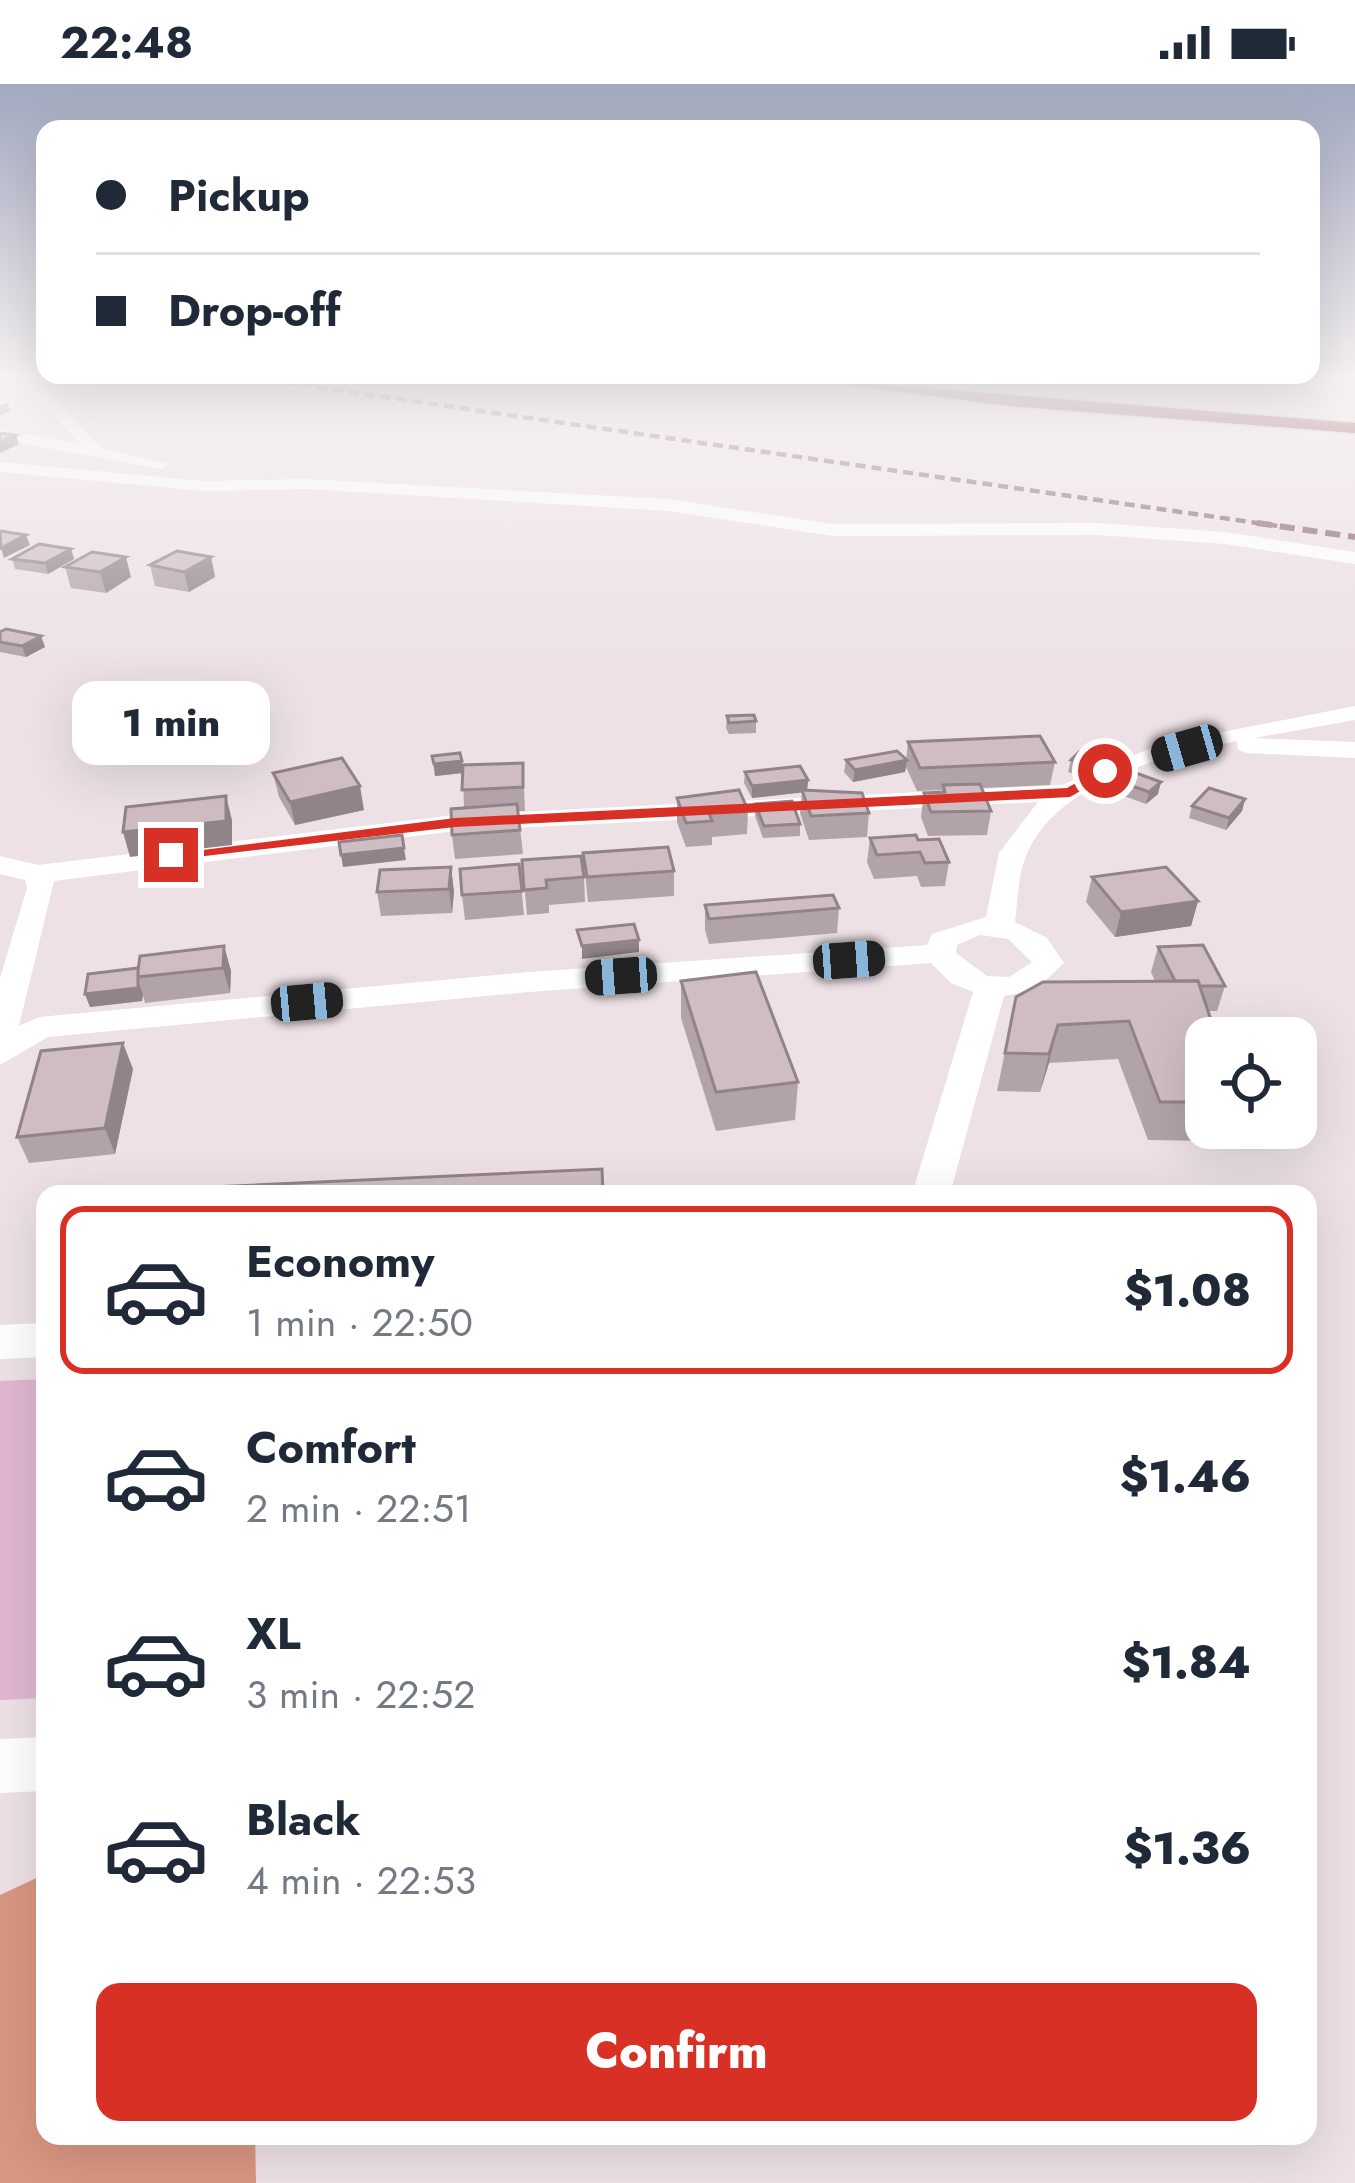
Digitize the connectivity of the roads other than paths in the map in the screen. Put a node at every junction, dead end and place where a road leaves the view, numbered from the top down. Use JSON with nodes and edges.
{"nodes":[{"id":1,"x":75,"y":474,"type":"edge"},
{"id":2,"x":202,"y":474,"type":"edge"},
{"id":3,"x":239,"y":483,"type":"junction"},
{"id":4,"x":1355,"y":558,"type":"edge"},
{"id":5,"x":1355,"y":713,"type":"edge"},
{"id":6,"x":1228,"y":736,"type":"junction"},
{"id":7,"x":1355,"y":750,"type":"edge"},
{"id":8,"x":1070,"y":793,"type":"junction"},
{"id":9,"x":0,"y":866,"type":"edge"},
{"id":10,"x":38,"y":874,"type":"junction"},
{"id":11,"x":999,"y":926,"type":"junction"},
{"id":12,"x":940,"y":953,"type":"junction"},
{"id":13,"x":991,"y":986,"type":"junction"},
{"id":14,"x":0,"y":1033,"type":"edge"},
{"id":15,"x":0,"y":1054,"type":"edge"},
{"id":16,"x":934,"y":1185,"type":"edge"},
{"id":17,"x":36,"y":1340,"type":"edge"},
{"id":18,"x":0,"y":1342,"type":"edge"},
{"id":19,"x":36,"y":1764,"type":"edge"},
{"id":20,"x":0,"y":1766,"type":"edge"}],
"edges":[{"from":1,"to":3,"type":"street"},
{"from":2,"to":3,"type":"street"},
{"from":3,"to":4,"type":"street"},
{"from":5,"to":6,"type":"street"},
{"from":6,"to":7,"type":"street"},
{"from":6,"to":8,"type":"street"},
{"from":8,"to":10,"type":"street"},
{"from":8,"to":11,"type":"street"},
{"from":9,"to":10,"type":"street"},
{"from":10,"to":14,"type":"street"},
{"from":11,"to":12,"type":"street"},
{"from":11,"to":13,"type":"street"},
{"from":12,"to":13,"type":"street"},
{"from":12,"to":15,"type":"street"},
{"from":13,"to":16,"type":"street"},
{"from":17,"to":18,"type":"street"},
{"from":19,"to":20,"type":"street"}]}
